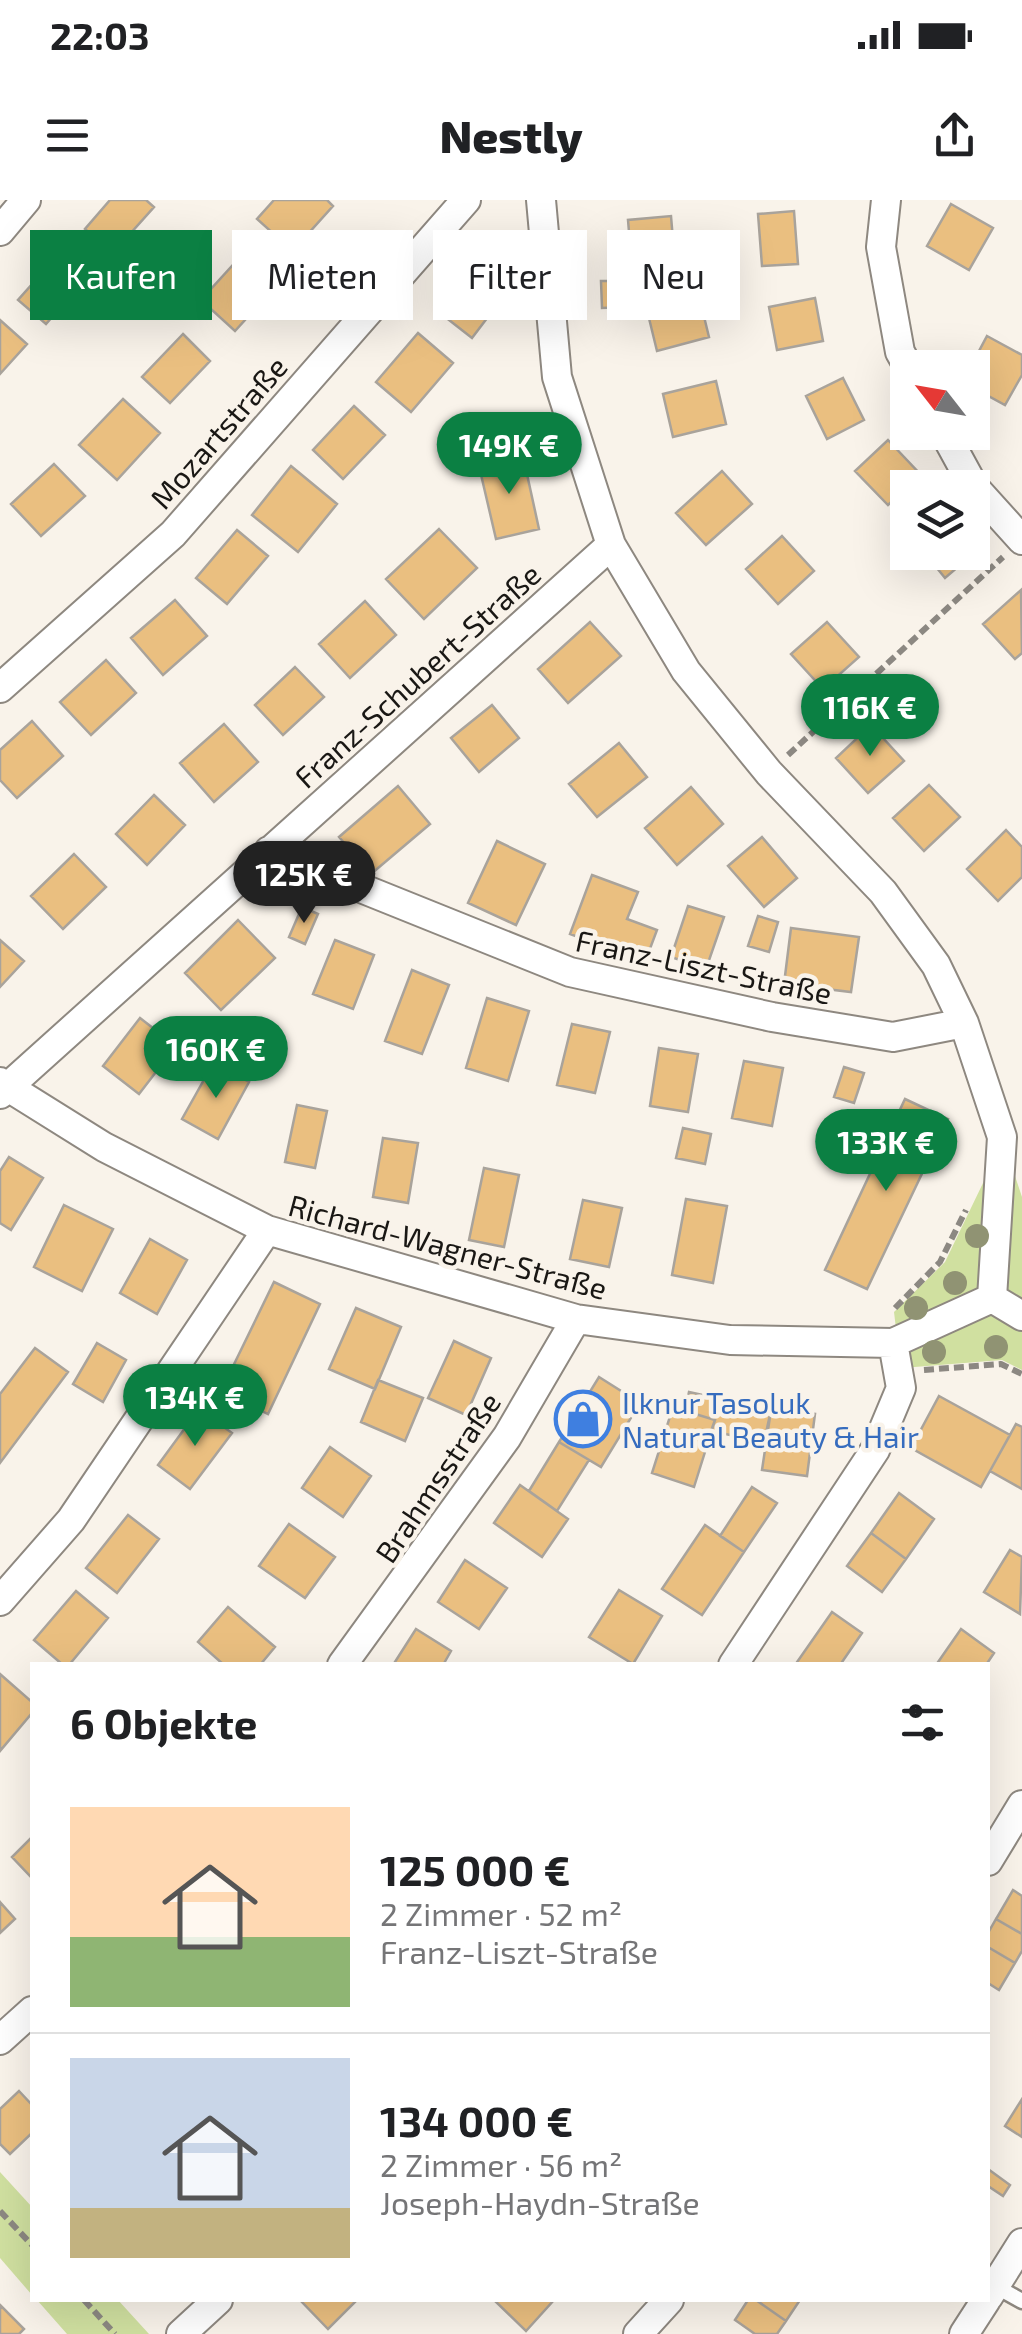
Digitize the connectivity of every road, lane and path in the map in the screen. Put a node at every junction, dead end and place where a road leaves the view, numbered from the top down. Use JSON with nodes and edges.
{"nodes":[{"id":1,"x":26,"y":200,"type":"edge"},
{"id":2,"x":466,"y":200,"type":"edge"},
{"id":3,"x":541,"y":200,"type":"edge"},
{"id":4,"x":886,"y":200,"type":"edge"},
{"id":5,"x":0,"y":230,"type":"edge"},
{"id":6,"x":900,"y":350,"type":"edge"},
{"id":7,"x":954,"y":450,"type":"edge"},
{"id":8,"x":1022,"y":540,"type":"edge"},
{"id":9,"x":611,"y":545,"type":"junction"},
{"id":10,"x":0,"y":688,"type":"edge"},
{"id":11,"x":768,"y":773,"type":"junction"},
{"id":12,"x":269,"y":851,"type":"junction"},
{"id":13,"x":964,"y":1023,"type":"junction"},
{"id":14,"x":2,"y":1088,"type":"edge"},
{"id":15,"x":972,"y":1197,"type":"dead end"},
{"id":16,"x":267,"y":1230,"type":"junction"},
{"id":17,"x":992,"y":1298,"type":"junction"},
{"id":18,"x":1022,"y":1316,"type":"edge"},
{"id":19,"x":576,"y":1319,"type":"junction"},
{"id":20,"x":893,"y":1343,"type":"junction"},
{"id":21,"x":898,"y":1372,"type":"junction"},
{"id":22,"x":1022,"y":1374,"type":"edge"},
{"id":23,"x":0,"y":1601,"type":"edge"},
{"id":24,"x":344,"y":1662,"type":"edge"},
{"id":25,"x":735,"y":1662,"type":"edge"},
{"id":26,"x":1022,"y":1804,"type":"edge"},
{"id":27,"x":990,"y":1858,"type":"edge"},
{"id":28,"x":30,"y":2013,"type":"edge"},
{"id":29,"x":0,"y":2040,"type":"edge"},
{"id":30,"x":0,"y":2211,"type":"edge"},
{"id":31,"x":1022,"y":2243,"type":"edge"},
{"id":32,"x":30,"y":2244,"type":"edge"},
{"id":33,"x":990,"y":2292,"type":"edge"},
{"id":34,"x":990,"y":2294,"type":"edge"},
{"id":35,"x":1022,"y":2300,"type":"edge"},
{"id":36,"x":86,"y":2302,"type":"edge"},
{"id":37,"x":216,"y":2302,"type":"edge"},
{"id":38,"x":667,"y":2302,"type":"edge"},
{"id":39,"x":984,"y":2302,"type":"edge"},
{"id":40,"x":115,"y":2334,"type":"edge"},
{"id":41,"x":182,"y":2334,"type":"edge"},
{"id":42,"x":638,"y":2334,"type":"edge"},
{"id":43,"x":964,"y":2334,"type":"edge"}],
"edges":[{"from":1,"to":5,"type":"street"},
{"from":2,"to":10,"type":"street","name":"Mozartstraße"},
{"from":3,"to":9,"type":"street"},
{"from":4,"to":6,"type":"street"},
{"from":7,"to":8,"type":"street"},
{"from":8,"to":11,"type":"path"},
{"from":9,"to":11,"type":"street"},
{"from":9,"to":12,"type":"street","name":"Franz-Schubert-Straße"},
{"from":11,"to":13,"type":"street"},
{"from":12,"to":13,"type":"street","name":"Franz-Liszt-Straße"},
{"from":12,"to":14,"type":"street","name":"Franz-Schubert-Straße"},
{"from":13,"to":17,"type":"street"},
{"from":14,"to":16,"type":"street","name":"Richard-Wagner-Straße"},
{"from":15,"to":20,"type":"path"},
{"from":16,"to":19,"type":"street","name":"Richard-Wagner-Straße"},
{"from":16,"to":23,"type":"street"},
{"from":17,"to":18,"type":"street"},
{"from":17,"to":20,"type":"street","name":"Richard-Wagner-Straße"},
{"from":19,"to":20,"type":"street","name":"Richard-Wagner-Straße"},
{"from":19,"to":24,"type":"street","name":"Brahmsstraße"},
{"from":20,"to":21,"type":"street"},
{"from":21,"to":22,"type":"path"},
{"from":21,"to":25,"type":"street"},
{"from":26,"to":27,"type":"street"},
{"from":28,"to":29,"type":"street"},
{"from":30,"to":32,"type":"path"},
{"from":31,"to":33,"type":"street"},
{"from":34,"to":35,"type":"lane"},
{"from":36,"to":40,"type":"path"},
{"from":37,"to":41,"type":"street"},
{"from":38,"to":42,"type":"street"},
{"from":39,"to":43,"type":"street"}]}
